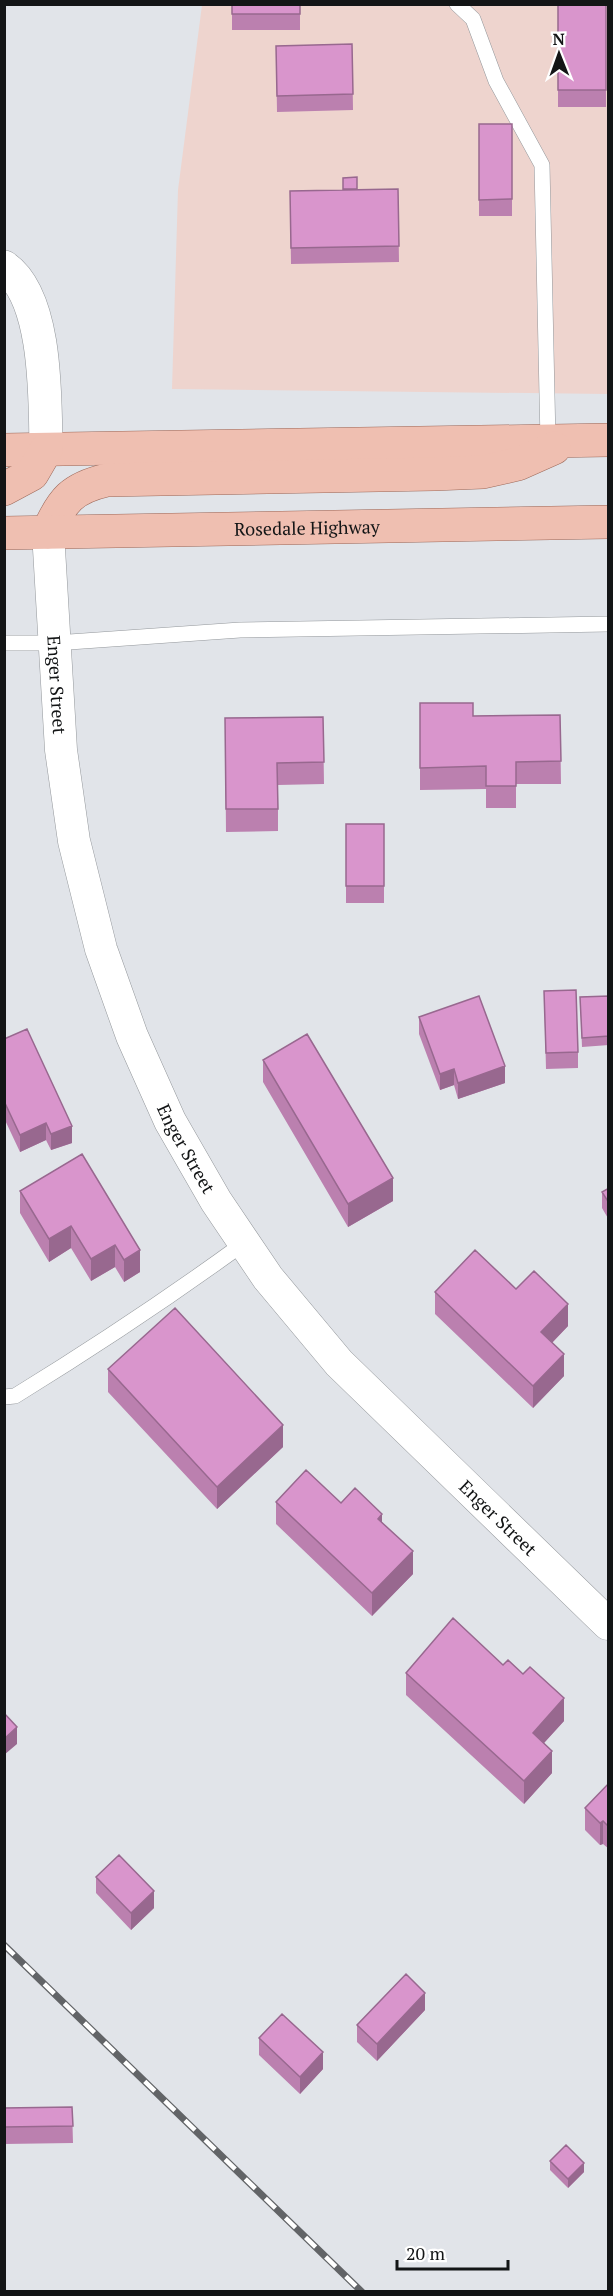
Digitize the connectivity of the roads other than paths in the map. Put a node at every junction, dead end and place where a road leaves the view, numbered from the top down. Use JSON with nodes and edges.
{"nodes":[{"id":1,"x":457,"y":4,"type":"edge"},
{"id":2,"x":4,"y":267,"type":"edge"},
{"id":3,"x":559,"y":441,"type":"junction"},
{"id":4,"x":609,"y":441,"type":"edge"},
{"id":5,"x":4,"y":450,"type":"edge"},
{"id":6,"x":46,"y":450,"type":"junction"},
{"id":7,"x":4,"y":489,"type":"edge"},
{"id":8,"x":609,"y":522,"type":"edge"},
{"id":9,"x":48,"y":532,"type":"junction"},
{"id":10,"x":4,"y":533,"type":"edge"},
{"id":11,"x":609,"y":624,"type":"edge"},
{"id":12,"x":4,"y":643,"type":"edge"},
{"id":13,"x":55,"y":643,"type":"junction"},
{"id":14,"x":244,"y":1243,"type":"junction"},
{"id":15,"x":4,"y":1397,"type":"edge"},
{"id":16,"x":609,"y":1624,"type":"edge"}],
"edges":[{"from":1,"to":3,"type":"lane"},
{"from":2,"to":6,"type":"street"},
{"from":3,"to":4,"type":"main road"},
{"from":3,"to":6,"type":"main road"},
{"from":3,"to":9,"type":"main road"},
{"from":5,"to":6,"type":"main road"},
{"from":6,"to":7,"type":"main road"},
{"from":8,"to":9,"type":"main road","name":"Rosedale Highway"},
{"from":9,"to":10,"type":"main road","name":"Rosedale Highway"},
{"from":9,"to":13,"type":"street","name":"Enger Street"},
{"from":11,"to":13,"type":"lane"},
{"from":12,"to":13,"type":"lane"},
{"from":13,"to":14,"type":"street","name":"Enger Street"},
{"from":14,"to":15,"type":"lane"},
{"from":14,"to":16,"type":"street","name":"Enger Street"}]}
